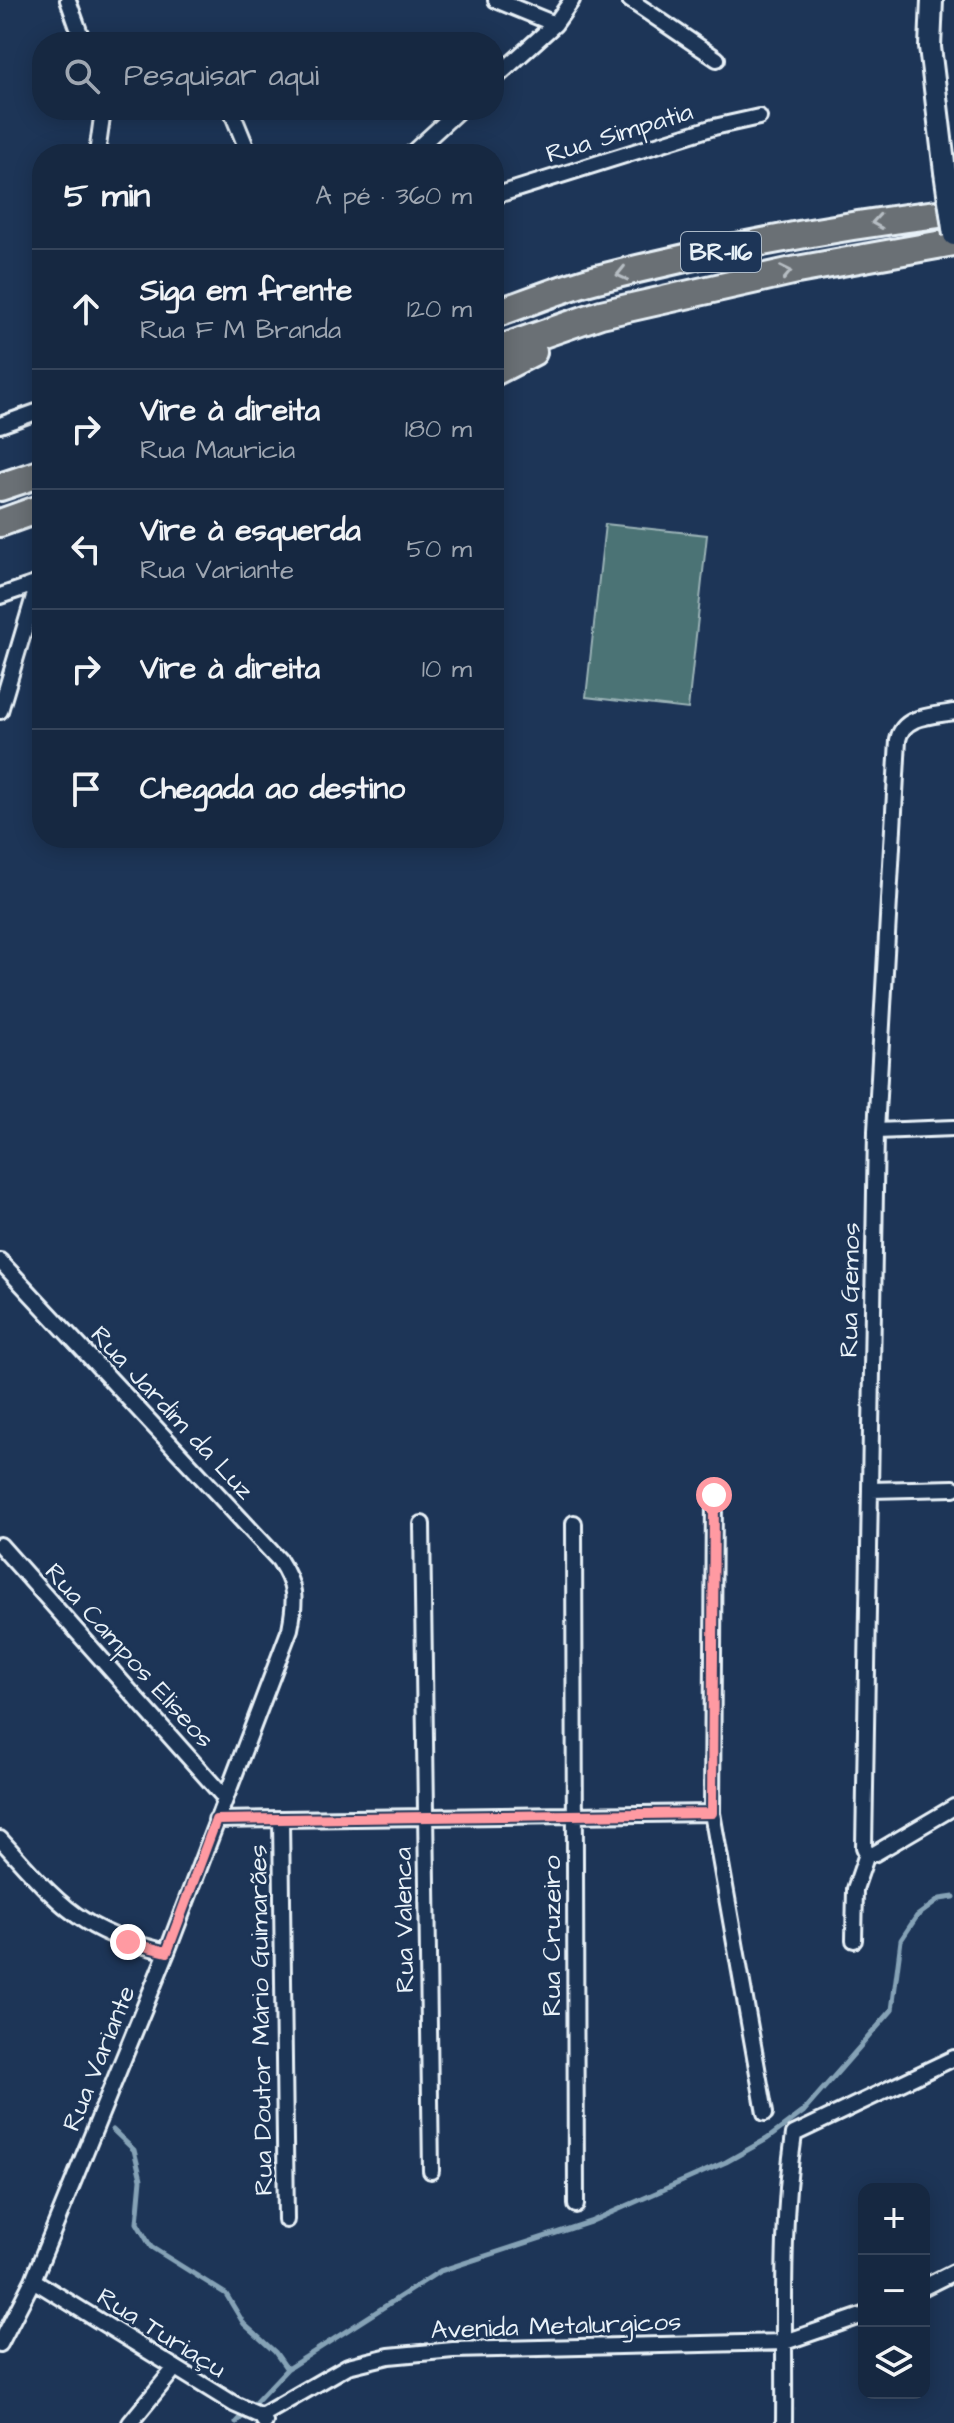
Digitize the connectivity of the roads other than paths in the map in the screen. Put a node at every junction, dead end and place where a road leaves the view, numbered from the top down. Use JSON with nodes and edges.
{"nodes":[{"id":1,"x":68,"y":0,"type":"edge"},
{"id":2,"x":496,"y":0,"type":"edge"},
{"id":3,"x":572,"y":0,"type":"edge"},
{"id":4,"x":630,"y":0,"type":"edge"},
{"id":5,"x":932,"y":0,"type":"edge"},
{"id":6,"x":555,"y":24,"type":"junction"},
{"id":7,"x":79,"y":32,"type":"edge"},
{"id":8,"x":717,"y":59,"type":"dead end"},
{"id":9,"x":504,"y":70,"type":"edge"},
{"id":10,"x":759,"y":117,"type":"dead end"},
{"id":11,"x":101,"y":120,"type":"edge"},
{"id":12,"x":235,"y":120,"type":"edge"},
{"id":13,"x":448,"y":120,"type":"edge"},
{"id":14,"x":97,"y":144,"type":"edge"},
{"id":15,"x":245,"y":144,"type":"edge"},
{"id":16,"x":422,"y":144,"type":"edge"},
{"id":17,"x":504,"y":193,"type":"edge"},
{"id":18,"x":954,"y":212,"type":"edge"},
{"id":19,"x":954,"y":235,"type":"edge"},
{"id":20,"x":954,"y":242,"type":"edge"},
{"id":21,"x":504,"y":311,"type":"edge"},
{"id":22,"x":601,"y":314,"type":"junction"},
{"id":23,"x":504,"y":348,"type":"edge"},
{"id":24,"x":504,"y":367,"type":"edge"},
{"id":25,"x":32,"y":414,"type":"edge"},
{"id":26,"x":0,"y":425,"type":"edge"},
{"id":27,"x":32,"y":512,"type":"edge"},
{"id":28,"x":0,"y":523,"type":"edge"},
{"id":29,"x":32,"y":585,"type":"edge"},
{"id":30,"x":0,"y":596,"type":"edge"},
{"id":31,"x":32,"y":603,"type":"edge"},
{"id":32,"x":0,"y":711,"type":"edge"},
{"id":33,"x":954,"y":712,"type":"edge"},
{"id":34,"x":954,"y":1128,"type":"edge"},
{"id":35,"x":876,"y":1131,"type":"junction"},
{"id":36,"x":0,"y":1261,"type":"edge"},
{"id":37,"x":954,"y":1488,"type":"edge"},
{"id":38,"x":871,"y":1490,"type":"junction"},
{"id":39,"x":714,"y":1495,"type":"dead end"},
{"id":40,"x":574,"y":1523,"type":"dead end"},
{"id":41,"x":422,"y":1524,"type":"dead end"},
{"id":42,"x":0,"y":1545,"type":"edge"},
{"id":43,"x":295,"y":1604,"type":"joint"},
{"id":44,"x":224,"y":1797,"type":"junction"},
{"id":45,"x":954,"y":1807,"type":"edge"},
{"id":46,"x":712,"y":1813,"type":"junction"},
{"id":47,"x":574,"y":1814,"type":"junction"},
{"id":48,"x":425,"y":1817,"type":"junction"},
{"id":49,"x":281,"y":1819,"type":"junction"},
{"id":50,"x":216,"y":1820,"type":"junction"},
{"id":51,"x":0,"y":1839,"type":"edge"},
{"id":52,"x":867,"y":1854,"type":"junction"},
{"id":53,"x":854,"y":1940,"type":"dead end"},
{"id":54,"x":167,"y":1952,"type":"junction"},
{"id":55,"x":954,"y":2058,"type":"edge"},
{"id":56,"x":765,"y":2113,"type":"dead end"},
{"id":57,"x":431,"y":2171,"type":"dead end"},
{"id":58,"x":576,"y":2205,"type":"dead end"},
{"id":59,"x":286,"y":2220,"type":"dead end"},
{"id":60,"x":954,"y":2272,"type":"edge"},
{"id":61,"x":33,"y":2280,"type":"junction"},
{"id":62,"x":930,"y":2284,"type":"edge"},
{"id":63,"x":858,"y":2317,"type":"edge"},
{"id":64,"x":785,"y":2342,"type":"junction"},
{"id":65,"x":0,"y":2344,"type":"edge"},
{"id":66,"x":175,"y":2368,"type":"junction"},
{"id":67,"x":261,"y":2418,"type":"edge"},
{"id":68,"x":130,"y":2423,"type":"edge"},
{"id":69,"x":784,"y":2423,"type":"edge"}],
"edges":[{"from":1,"to":7,"type":"street"},
{"from":2,"to":6,"type":"street"},
{"from":3,"to":6,"type":"street"},
{"from":4,"to":8,"type":"street"},
{"from":5,"to":19,"type":"main road","bridge":true},
{"from":6,"to":9,"type":"street"},
{"from":10,"to":17,"type":"street","name":"Rua Simpatia"},
{"from":11,"to":14,"type":"street"},
{"from":12,"to":15,"type":"street"},
{"from":13,"to":16,"type":"street"},
{"from":18,"to":21,"type":"highway","number":"BR-116","one_way":true},
{"from":22,"to":20,"type":"highway","number":"BR-116","one_way":true},
{"from":22,"to":23,"type":"highway","number":"BR-116"},
{"from":22,"to":24,"type":"highway"},
{"from":25,"to":26,"type":"street"},
{"from":27,"to":28,"type":"highway"},
{"from":29,"to":30,"type":"street"},
{"from":31,"to":32,"type":"street"},
{"from":33,"to":35,"type":"street","name":"Rua Gemos"},
{"from":34,"to":35,"type":"street"},
{"from":35,"to":38,"type":"street","name":"Rua Gemos"},
{"from":36,"to":43,"type":"street","name":"Rua Jardim da Luz"},
{"from":37,"to":38,"type":"street"},
{"from":38,"to":52,"type":"street","name":"Rua Gemos"},
{"from":39,"to":46,"type":"street"},
{"from":40,"to":47,"type":"street","name":"Rua Cruzeiro"},
{"from":41,"to":48,"type":"street","name":"Rua Valenca"},
{"from":42,"to":44,"type":"street","name":"Rua Campos Eliseos"},
{"from":43,"to":44,"type":"street","name":"Rua Variante"},
{"from":44,"to":50,"type":"street","name":"Rua Variante"},
{"from":45,"to":52,"type":"street"},
{"from":46,"to":47,"type":"street"},
{"from":46,"to":56,"type":"street"},
{"from":47,"to":48,"type":"street"},
{"from":47,"to":58,"type":"street","name":"Rua Cruzeiro"},
{"from":48,"to":49,"type":"street"},
{"from":48,"to":57,"type":"street","name":"Rua Valenca"},
{"from":49,"to":50,"type":"street"},
{"from":49,"to":59,"type":"street","name":"Rua Doutor Mário Guimarães"},
{"from":50,"to":54,"type":"street","name":"Rua Variante"},
{"from":51,"to":54,"type":"street"},
{"from":52,"to":53,"type":"street"},
{"from":54,"to":61,"type":"street","name":"Rua Variante"},
{"from":55,"to":64,"type":"street"},
{"from":60,"to":62,"type":"street"},
{"from":61,"to":65,"type":"street","name":"Rua Variante"},
{"from":61,"to":66,"type":"street","name":"Rua Turiaçu"},
{"from":63,"to":64,"type":"street","name":"Avenida Metalurgicos"},
{"from":64,"to":67,"type":"street","name":"Avenida Metalurgicos"},
{"from":64,"to":69,"type":"street"},
{"from":66,"to":67,"type":"street","name":"Rua Turiaçu"},
{"from":66,"to":68,"type":"street"}]}
